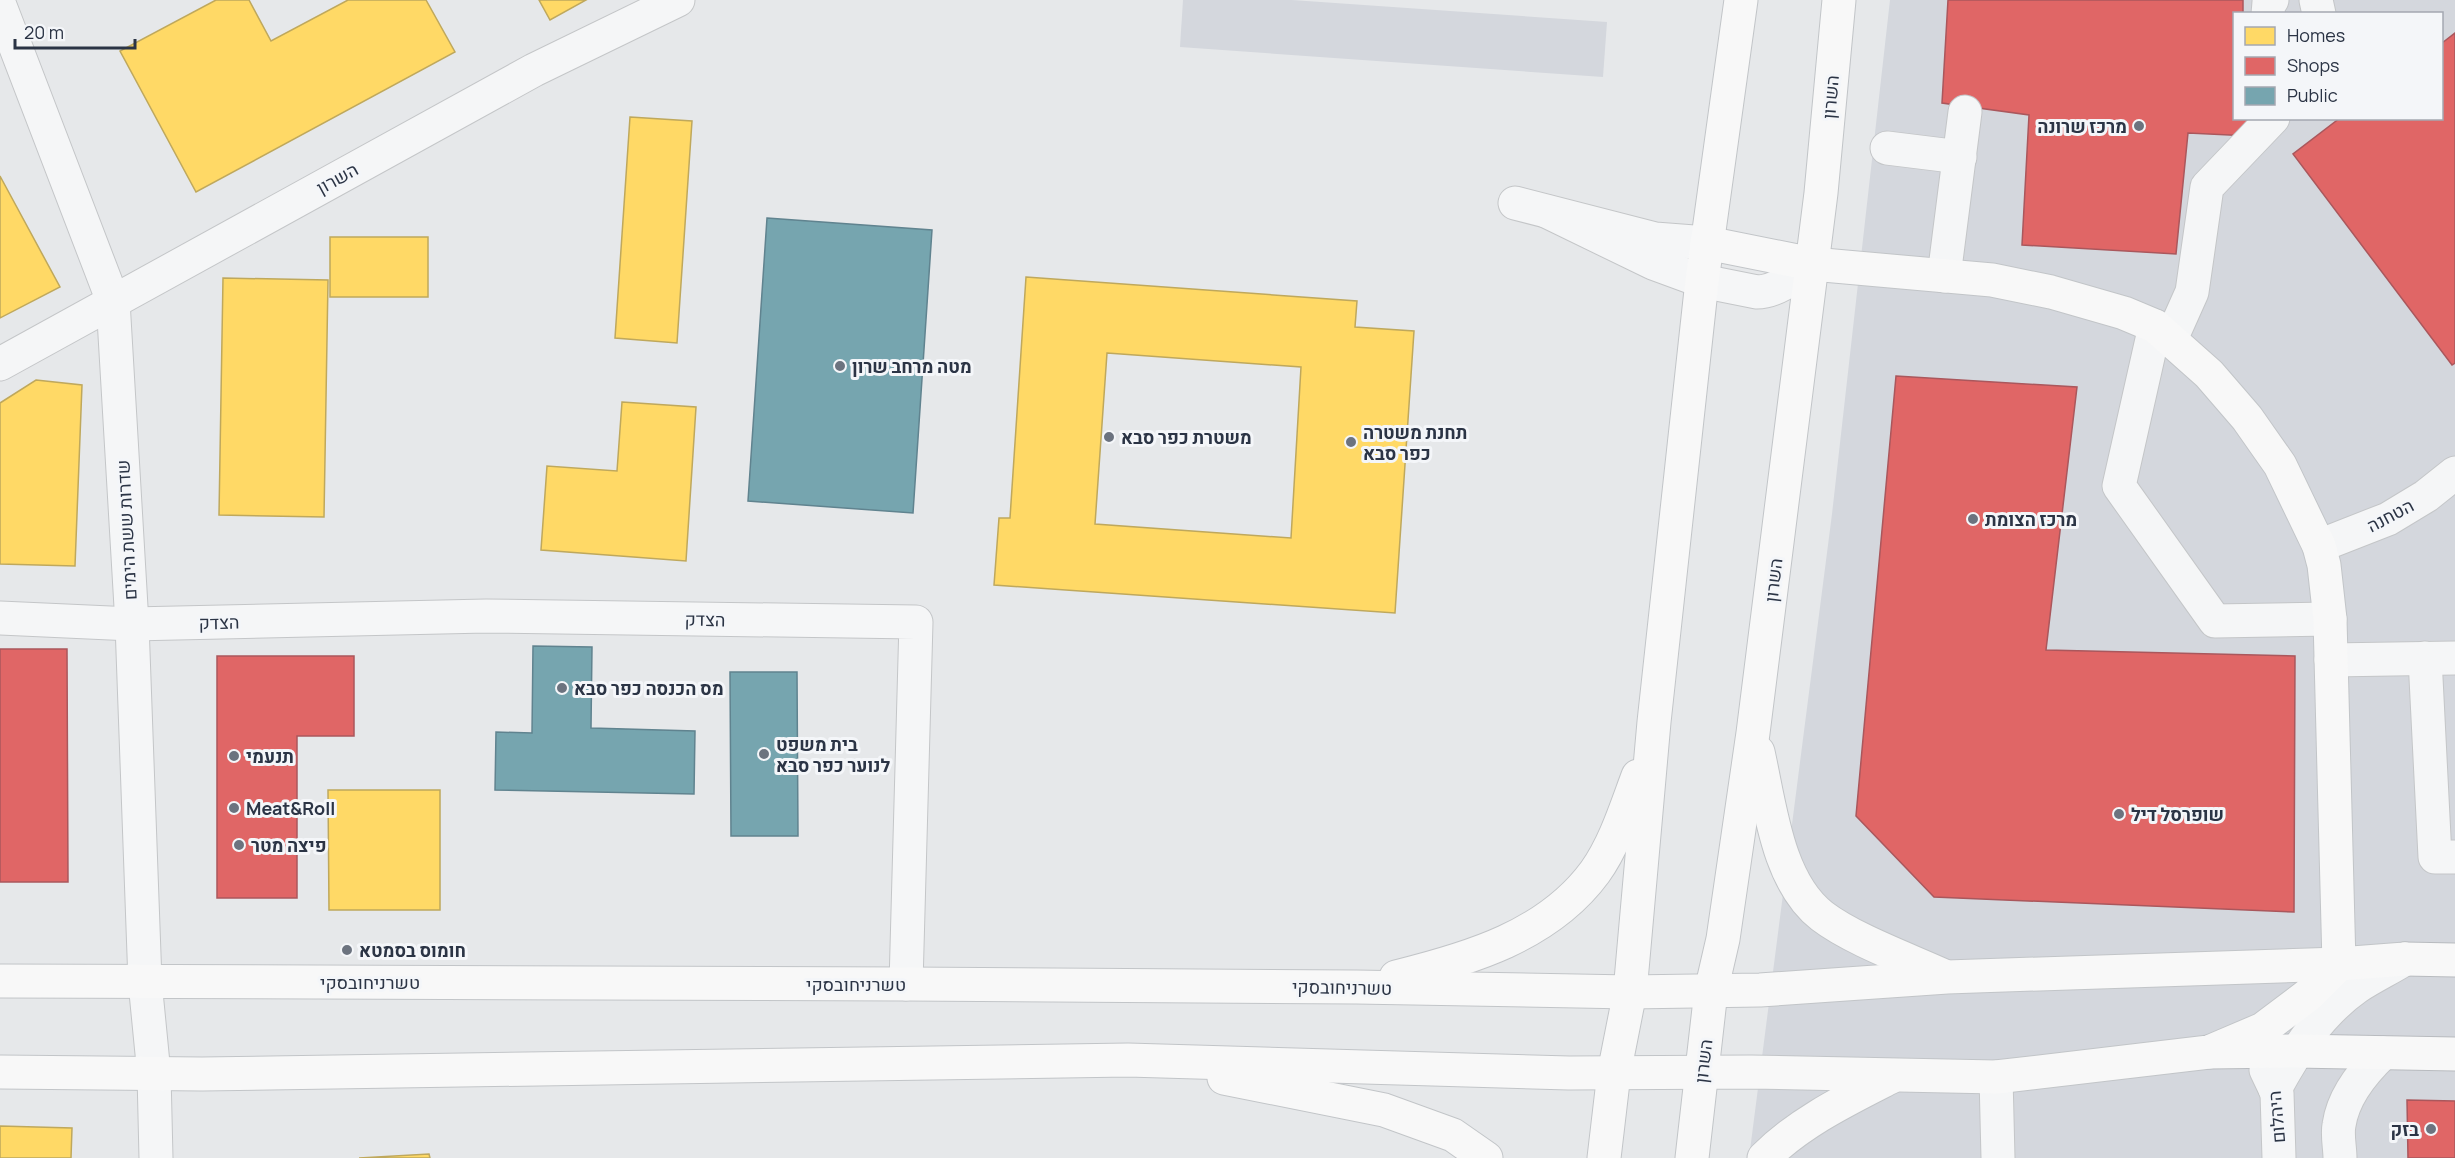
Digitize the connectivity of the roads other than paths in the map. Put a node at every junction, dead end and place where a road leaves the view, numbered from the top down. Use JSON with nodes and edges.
{"nodes":[{"id":1,"x":678,"y":0,"type":"edge"},
{"id":2,"x":1741,"y":0,"type":"edge"},
{"id":3,"x":1839,"y":0,"type":"edge"},
{"id":4,"x":0,"y":6,"type":"edge"},
{"id":5,"x":1965,"y":112,"type":"dead end"},
{"id":6,"x":2271,"y":120,"type":"edge"},
{"id":7,"x":1887,"y":148,"type":"dead end"},
{"id":8,"x":1960,"y":157,"type":"junction"},
{"id":9,"x":1515,"y":203,"type":"dead end"},
{"id":10,"x":1548,"y":212,"type":"junction"},
{"id":11,"x":1707,"y":243,"type":"junction"},
{"id":12,"x":1812,"y":264,"type":"junction"},
{"id":13,"x":1944,"y":276,"type":"junction"},
{"id":14,"x":1702,"y":281,"type":"junction"},
{"id":15,"x":113,"y":301,"type":"junction"},
{"id":16,"x":2163,"y":333,"type":"junction"},
{"id":17,"x":0,"y":364,"type":"edge"},
{"id":18,"x":2455,"y":473,"type":"edge"},
{"id":19,"x":2319,"y":546,"type":"junction"},
{"id":20,"x":0,"y":618,"type":"edge"},
{"id":21,"x":2330,"y":619,"type":"junction"},
{"id":22,"x":132,"y":624,"type":"junction"},
{"id":23,"x":2440,"y":658,"type":"edge"},
{"id":24,"x":2331,"y":660,"type":"junction"},
{"id":25,"x":1654,"y":722,"type":"junction"},
{"id":26,"x":1754,"y":733,"type":"junction"},
{"id":27,"x":2443,"y":762,"type":"edge"},
{"id":28,"x":2455,"y":857,"type":"edge"},
{"id":29,"x":2406,"y":959,"type":"junction"},
{"id":30,"x":2455,"y":960,"type":"edge"},
{"id":31,"x":2339,"y":964,"type":"junction"},
{"id":32,"x":1947,"y":977,"type":"junction"},
{"id":33,"x":0,"y":981,"type":"edge"},
{"id":34,"x":145,"y":982,"type":"junction"},
{"id":35,"x":906,"y":984,"type":"junction"},
{"id":36,"x":1356,"y":987,"type":"junction"},
{"id":37,"x":1711,"y":991,"type":"junction"},
{"id":38,"x":1630,"y":992,"type":"junction"},
{"id":39,"x":2296,"y":1051,"type":"junction"},
{"id":40,"x":2209,"y":1052,"type":"junction"},
{"id":41,"x":2246,"y":1052,"type":"junction"},
{"id":42,"x":2383,"y":1053,"type":"junction"},
{"id":43,"x":2455,"y":1054,"type":"edge"},
{"id":44,"x":1128,"y":1060,"type":"junction"},
{"id":45,"x":0,"y":1072,"type":"edge"},
{"id":46,"x":1701,"y":1072,"type":"junction"},
{"id":47,"x":1614,"y":1073,"type":"junction"},
{"id":48,"x":154,"y":1074,"type":"junction"},
{"id":49,"x":1894,"y":1075,"type":"junction"},
{"id":50,"x":1996,"y":1077,"type":"junction"},
{"id":51,"x":2275,"y":1089,"type":"junction"},
{"id":52,"x":156,"y":1158,"type":"edge"},
{"id":53,"x":1486,"y":1158,"type":"edge"},
{"id":54,"x":1604,"y":1158,"type":"edge"},
{"id":55,"x":1692,"y":1158,"type":"edge"},
{"id":56,"x":1764,"y":1158,"type":"edge"},
{"id":57,"x":1998,"y":1158,"type":"edge"},
{"id":58,"x":2279,"y":1158,"type":"edge"},
{"id":59,"x":2340,"y":1158,"type":"edge"}],
"edges":[{"from":1,"to":15,"type":"street","name":"השרון"},
{"from":2,"to":11,"type":"main road"},
{"from":3,"to":12,"type":"main road","name":"השרון"},
{"from":4,"to":15,"type":"street","name":"שדרות ששת הימים"},
{"from":5,"to":8,"type":"street"},
{"from":6,"to":16,"type":"street"},
{"from":7,"to":8,"type":"street"},
{"from":8,"to":13,"type":"street"},
{"from":9,"to":10,"type":"street"},
{"from":10,"to":11,"type":"street"},
{"from":10,"to":14,"type":"street"},
{"from":11,"to":12,"type":"main road"},
{"from":11,"to":14,"type":"main road"},
{"from":12,"to":13,"type":"main road"},
{"from":12,"to":14,"type":"street"},
{"from":12,"to":26,"type":"main road","name":"השרון"},
{"from":13,"to":16,"type":"main road"},
{"from":14,"to":25,"type":"main road"},
{"from":15,"to":17,"type":"street","name":"השרון"},
{"from":15,"to":22,"type":"street","name":"שדרות ששת הימים"},
{"from":16,"to":19,"type":"main road"},
{"from":16,"to":21,"type":"street"},
{"from":18,"to":19,"type":"street","name":"הטחנה"},
{"from":19,"to":21,"type":"main road"},
{"from":20,"to":22,"type":"street","name":"הצדק"},
{"from":21,"to":24,"type":"main road"},
{"from":22,"to":34,"type":"street","name":"שדרות ששת הימים"},
{"from":22,"to":35,"type":"street","name":"הצדק"},
{"from":23,"to":24,"type":"street"},
{"from":23,"to":27,"type":"street"},
{"from":24,"to":31,"type":"main road"},
{"from":25,"to":36,"type":"main road"},
{"from":25,"to":38,"type":"main road"},
{"from":26,"to":32,"type":"main road"},
{"from":26,"to":37,"type":"main road","name":"השרון"},
{"from":27,"to":28,"type":"street"},
{"from":29,"to":30,"type":"main road","name":"טשרניחובסקי"},
{"from":29,"to":31,"type":"main road","name":"טשרניחובסקי"},
{"from":29,"to":39,"type":"street"},
{"from":31,"to":32,"type":"main road","name":"טשרניחובסקי"},
{"from":31,"to":40,"type":"main road"},
{"from":32,"to":37,"type":"main road","name":"טשרניחובסקי"},
{"from":33,"to":34,"type":"main road","name":"טשרניחובסקי"},
{"from":34,"to":35,"type":"main road","name":"טשרניחובסקי"},
{"from":34,"to":48,"type":"street","name":"שדרות ששת הימים"},
{"from":35,"to":36,"type":"main road","name":"טשרניחובסקי"},
{"from":36,"to":38,"type":"main road","name":"טשרניחובסקי"},
{"from":37,"to":38,"type":"main road","name":"טשרניחובסקי"},
{"from":37,"to":46,"type":"main road","name":"השרון"},
{"from":38,"to":47,"type":"main road"},
{"from":39,"to":41,"type":"main road"},
{"from":39,"to":42,"type":"main road"},
{"from":39,"to":51,"type":"street"},
{"from":40,"to":41,"type":"main road"},
{"from":40,"to":50,"type":"main road"},
{"from":41,"to":51,"type":"street","name":"היהלום"},
{"from":42,"to":43,"type":"main road"},
{"from":42,"to":59,"type":"street"},
{"from":44,"to":47,"type":"main road"},
{"from":44,"to":48,"type":"main road"},
{"from":44,"to":53,"type":"main road"},
{"from":45,"to":48,"type":"main road"},
{"from":46,"to":47,"type":"main road"},
{"from":46,"to":49,"type":"main road"},
{"from":46,"to":55,"type":"main road","name":"השרון"},
{"from":47,"to":54,"type":"main road"},
{"from":48,"to":52,"type":"street","name":"שדרות ששת הימים"},
{"from":49,"to":50,"type":"main road"},
{"from":49,"to":56,"type":"main road"},
{"from":50,"to":57,"type":"street"},
{"from":51,"to":58,"type":"street","name":"היהלום"}]}
